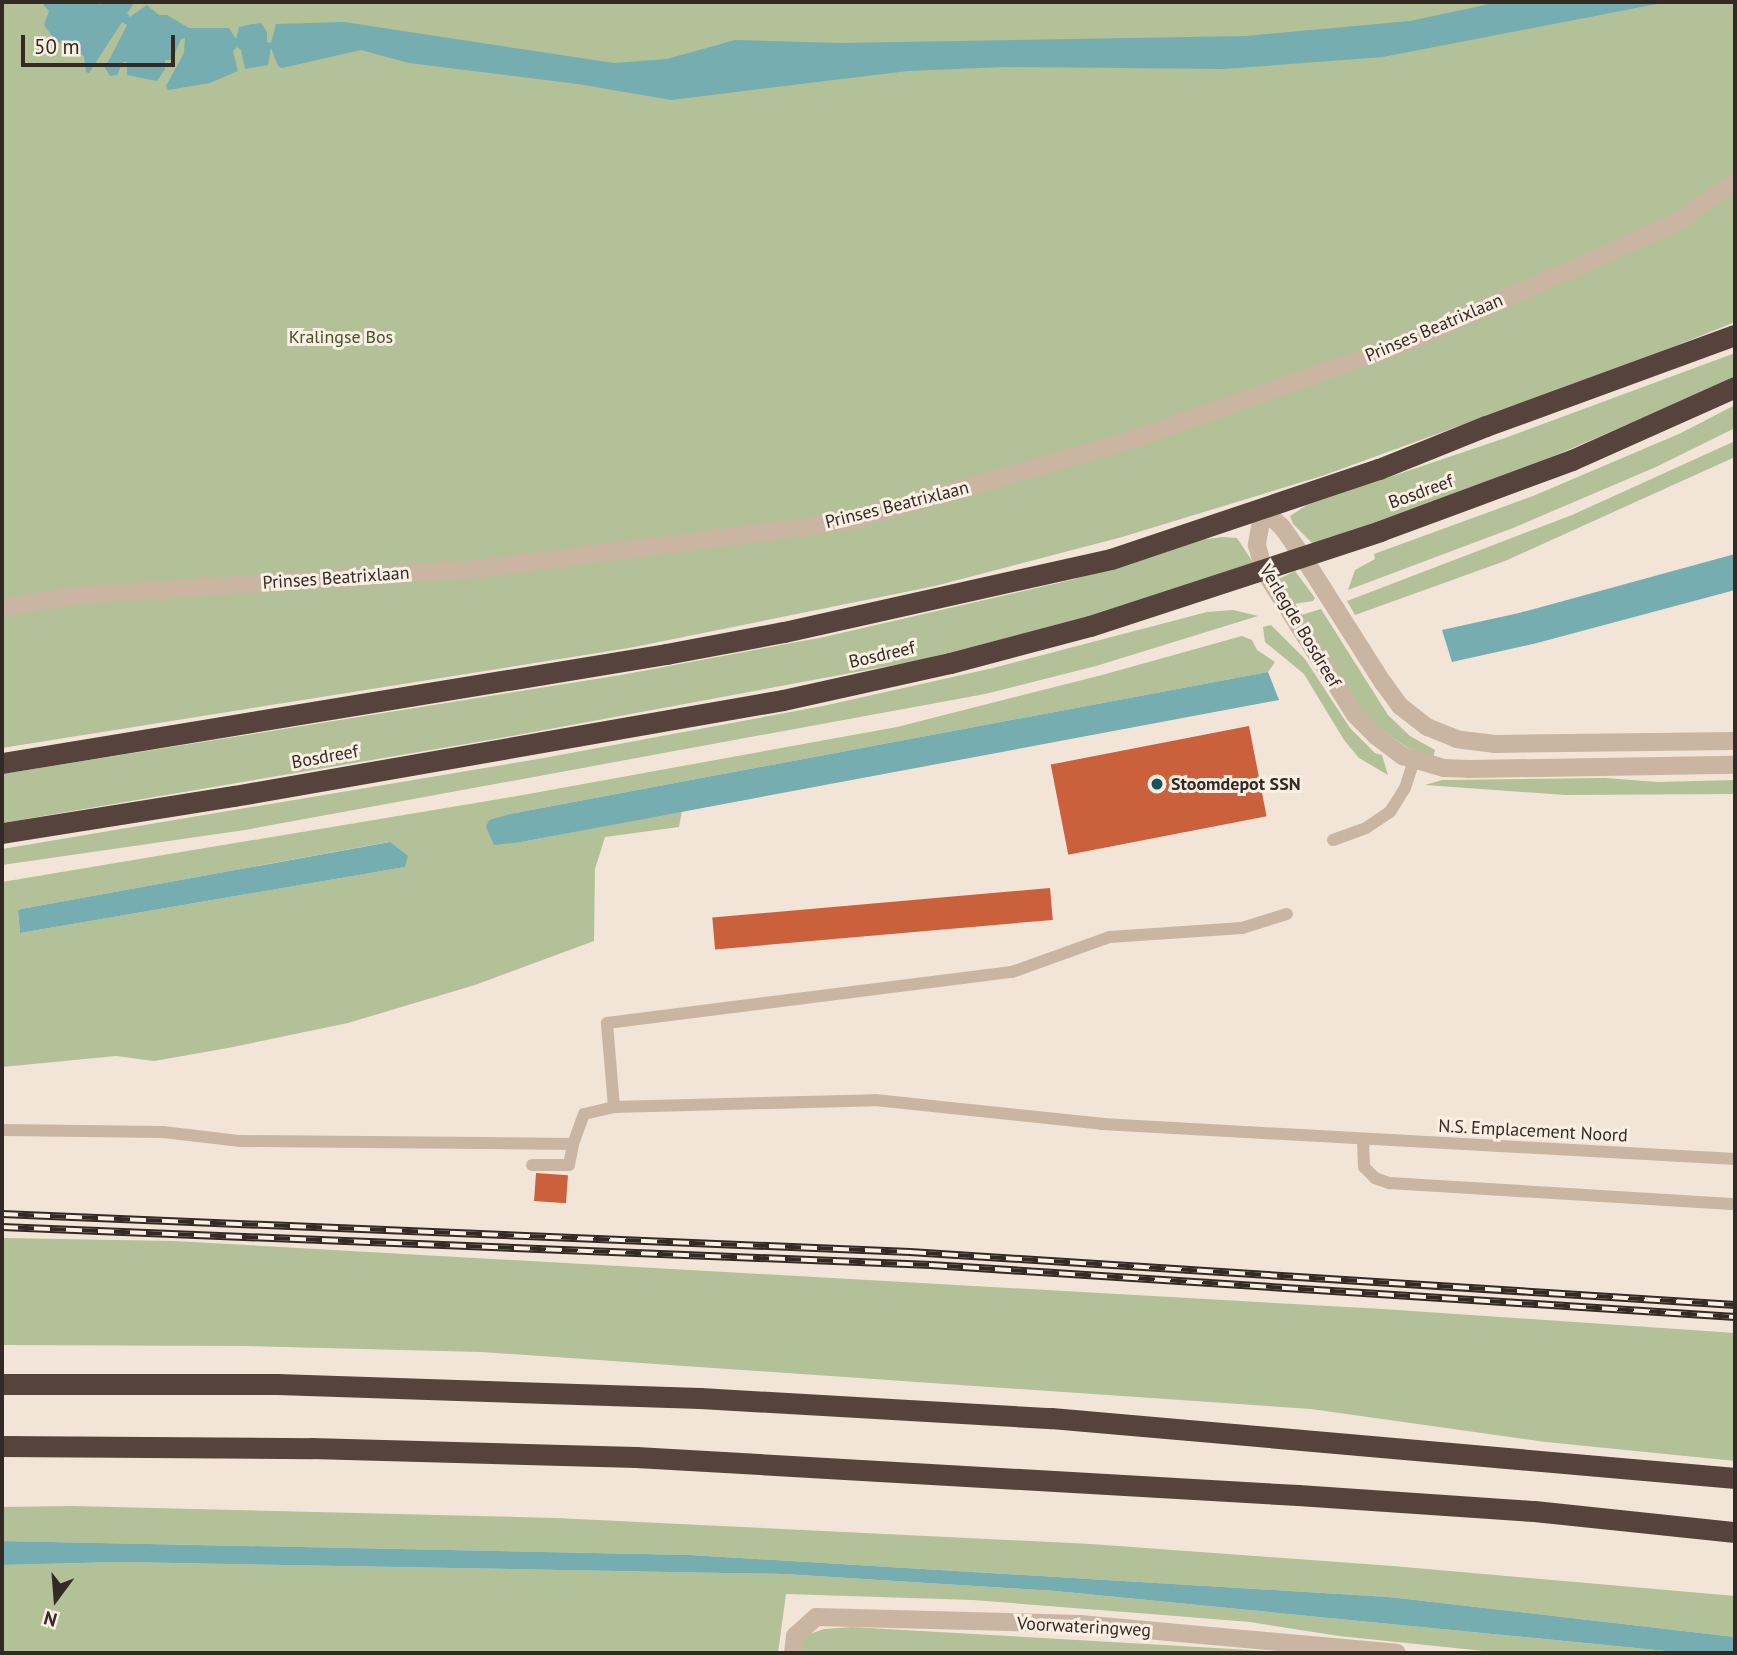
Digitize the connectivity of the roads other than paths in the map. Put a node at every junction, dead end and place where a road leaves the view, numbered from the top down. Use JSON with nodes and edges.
{"nodes":[{"id":1,"x":1735,"y":182,"type":"edge"},
{"id":2,"x":1735,"y":334,"type":"edge"},
{"id":3,"x":1735,"y":387,"type":"edge"},
{"id":4,"x":1263,"y":510,"type":"junction"},
{"id":5,"x":1303,"y":558,"type":"junction"},
{"id":6,"x":1264,"y":570,"type":"junction"},
{"id":7,"x":2,"y":608,"type":"edge"},
{"id":8,"x":1735,"y":741,"type":"edge"},
{"id":9,"x":1415,"y":761,"type":"junction"},
{"id":10,"x":2,"y":763,"type":"edge"},
{"id":11,"x":1735,"y":765,"type":"edge"},
{"id":12,"x":2,"y":833,"type":"edge"},
{"id":13,"x":1333,"y":840,"type":"dead end"},
{"id":14,"x":1287,"y":914,"type":"dead end"},
{"id":15,"x":614,"y":1107,"type":"junction"},
{"id":16,"x":2,"y":1130,"type":"edge"},
{"id":17,"x":1363,"y":1139,"type":"junction"},
{"id":18,"x":573,"y":1144,"type":"junction"},
{"id":19,"x":1735,"y":1159,"type":"edge"},
{"id":20,"x":532,"y":1165,"type":"dead end"},
{"id":21,"x":1735,"y":1204,"type":"edge"},
{"id":22,"x":2,"y":1384,"type":"edge"},
{"id":23,"x":2,"y":1446,"type":"edge"},
{"id":24,"x":1735,"y":1478,"type":"edge"},
{"id":25,"x":1735,"y":1532,"type":"edge"},
{"id":26,"x":793,"y":1653,"type":"edge"},
{"id":27,"x":1397,"y":1653,"type":"edge"}],
"edges":[{"from":1,"to":7,"type":"street","name":"Prinses Beatrixlaan"},
{"from":2,"to":4,"type":"highway","name":"Bosdreef"},
{"from":3,"to":5,"type":"highway","name":"Bosdreef"},
{"from":4,"to":5,"type":"street","name":"Verlegde Bosdreef"},
{"from":4,"to":6,"type":"street","name":"Verlegde Bosdreef"},
{"from":4,"to":10,"type":"highway","name":"Bosdreef"},
{"from":5,"to":6,"type":"highway","name":"Bosdreef"},
{"from":5,"to":8,"type":"street","name":"Verlegde Bosdreef"},
{"from":6,"to":9,"type":"street","name":"Verlegde Bosdreef"},
{"from":6,"to":12,"type":"highway","name":"Bosdreef"},
{"from":9,"to":11,"type":"street","name":"Verlegde Bosdreef"},
{"from":9,"to":13,"type":"lane"},
{"from":14,"to":15,"type":"lane"},
{"from":15,"to":17,"type":"lane","name":"N.S. Emplacement Noord"},
{"from":15,"to":18,"type":"lane","name":"N.S. Emplacement Noord"},
{"from":16,"to":18,"type":"lane"},
{"from":17,"to":19,"type":"lane","name":"N.S. Emplacement Noord"},
{"from":17,"to":21,"type":"lane"},
{"from":18,"to":20,"type":"lane"},
{"from":22,"to":24,"type":"highway"},
{"from":23,"to":25,"type":"highway"},
{"from":26,"to":27,"type":"street","name":"Voorwateringweg"}]}
